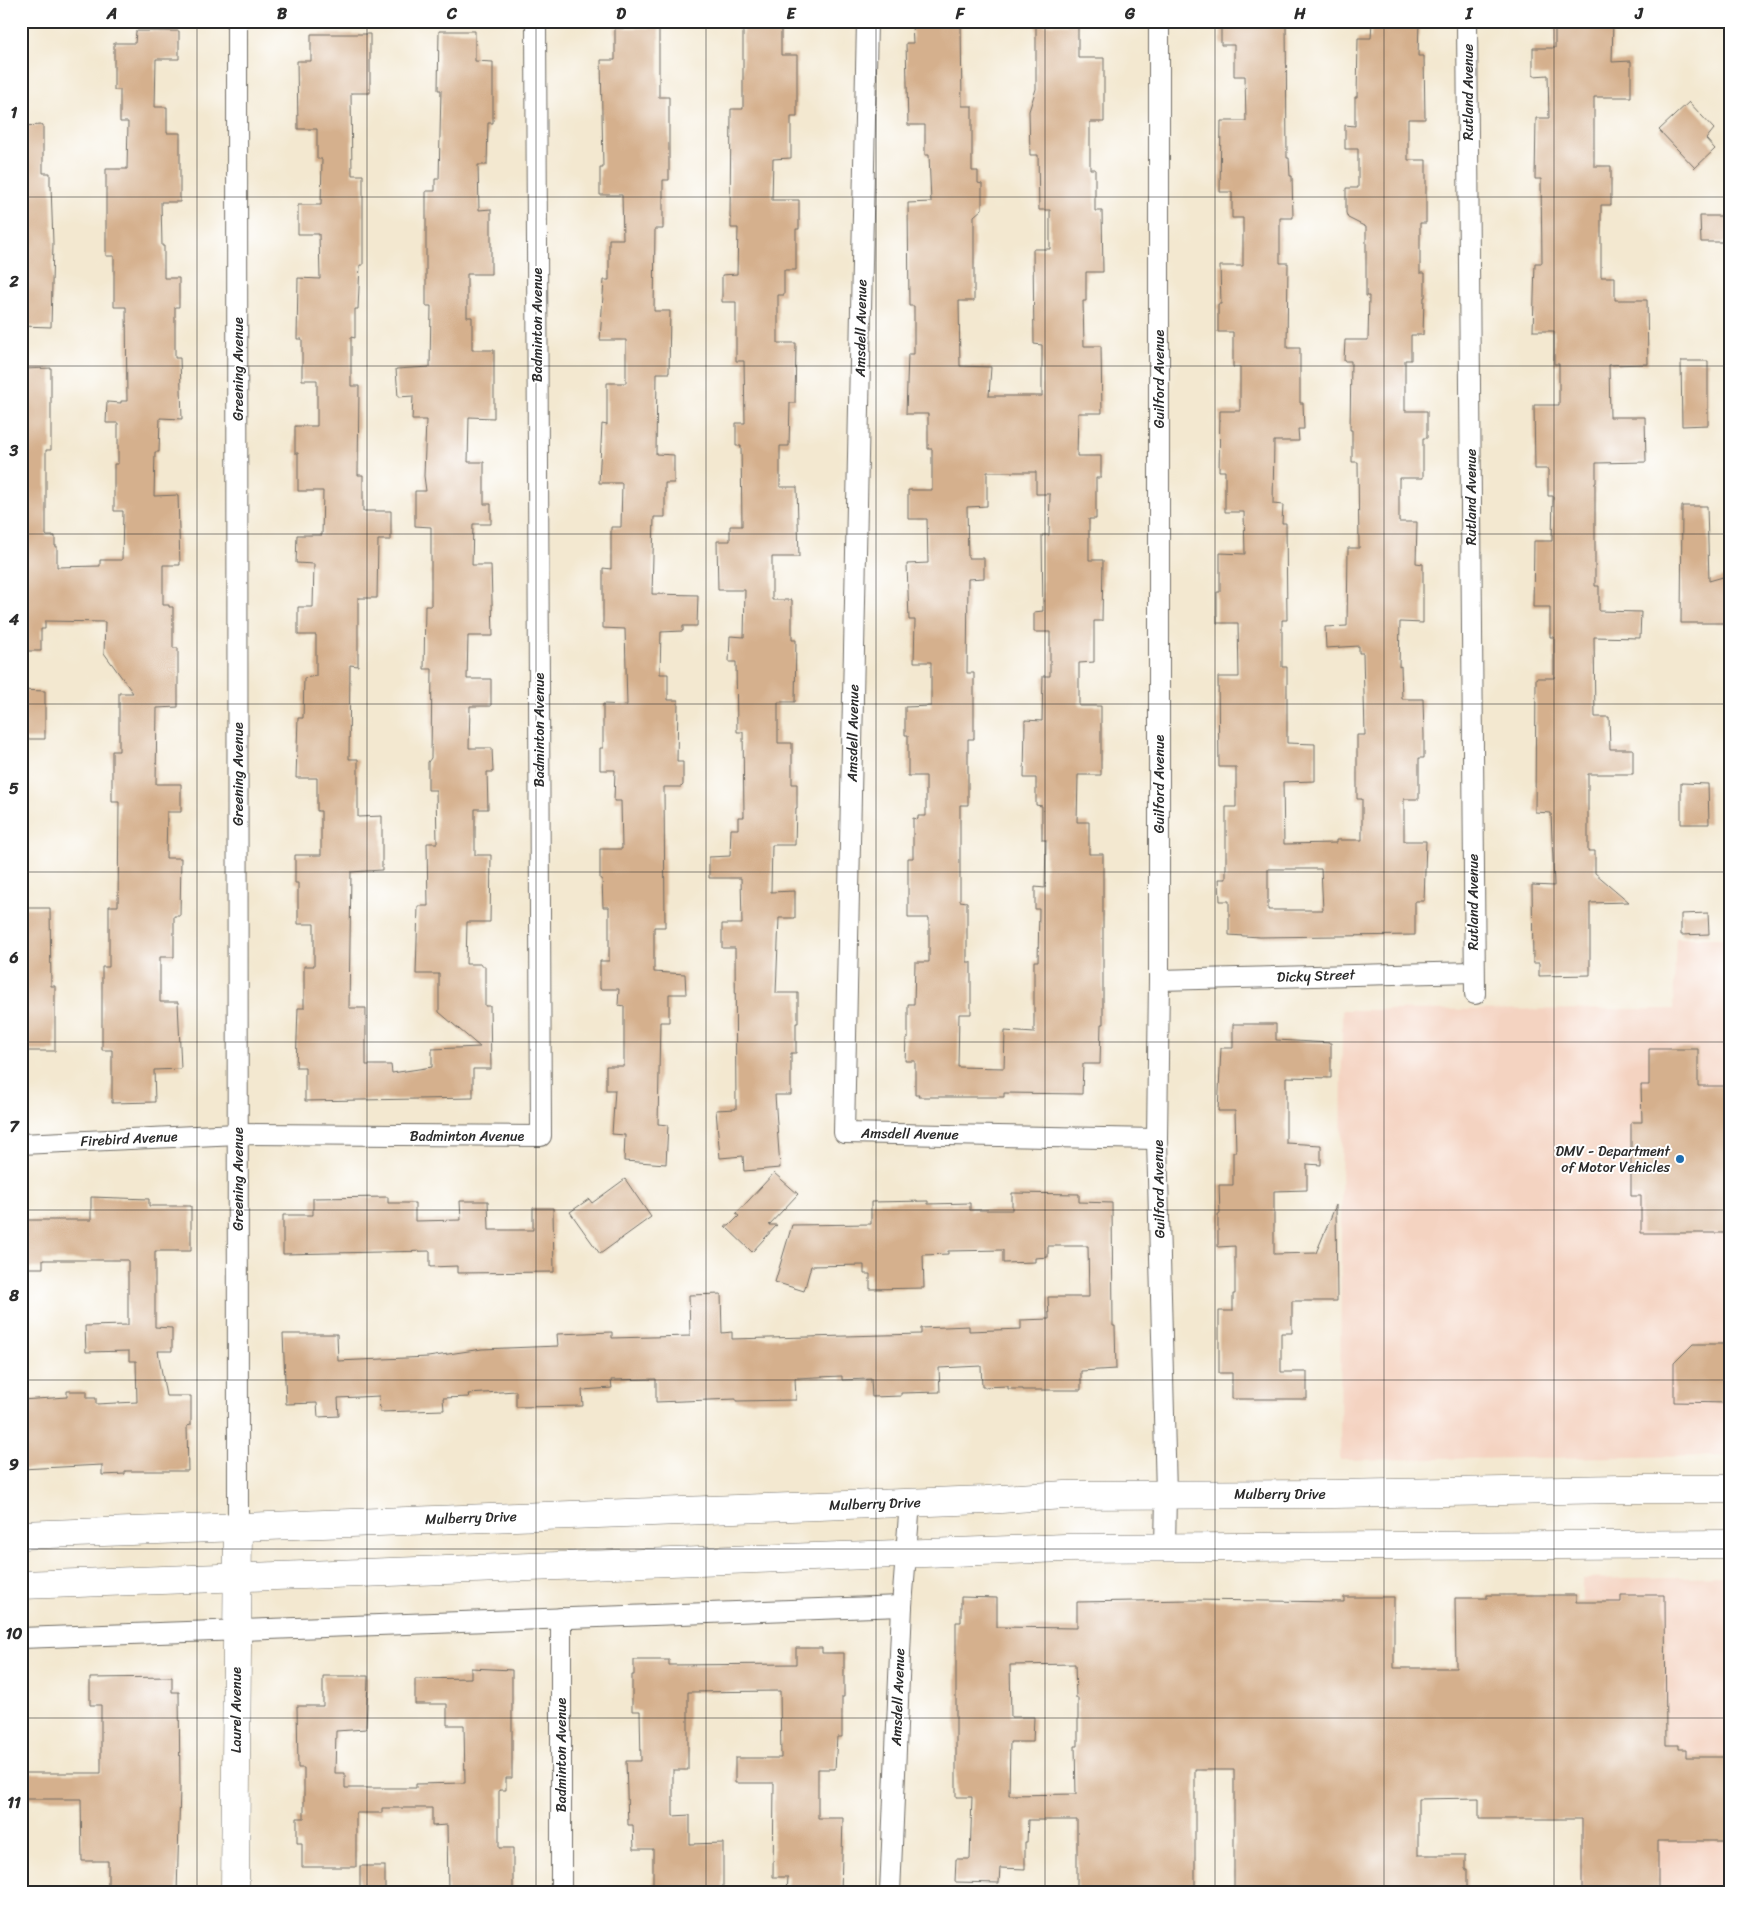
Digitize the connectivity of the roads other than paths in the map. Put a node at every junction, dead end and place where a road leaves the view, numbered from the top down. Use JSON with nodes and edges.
{"nodes":[{"id":1,"x":237,"y":21,"type":"edge"},
{"id":2,"x":536,"y":21,"type":"edge"},
{"id":3,"x":867,"y":21,"type":"edge"},
{"id":4,"x":1159,"y":21,"type":"edge"},
{"id":5,"x":1467,"y":21,"type":"edge"},
{"id":6,"x":1474,"y":972,"type":"junction"},
{"id":7,"x":1159,"y":980,"type":"junction"},
{"id":8,"x":1474,"y":994,"type":"dead end"},
{"id":9,"x":238,"y":1134,"type":"junction"},
{"id":10,"x":1157,"y":1139,"type":"junction"},
{"id":11,"x":21,"y":1144,"type":"edge"},
{"id":12,"x":1730,"y":1489,"type":"edge"},
{"id":13,"x":1166,"y":1494,"type":"junction"},
{"id":14,"x":910,"y":1502,"type":"junction"},
{"id":15,"x":238,"y":1526,"type":"junction"},
{"id":16,"x":21,"y":1534,"type":"edge"},
{"id":17,"x":1730,"y":1544,"type":"edge"},
{"id":18,"x":1165,"y":1547,"type":"junction"},
{"id":19,"x":906,"y":1554,"type":"junction"},
{"id":20,"x":237,"y":1577,"type":"junction"},
{"id":21,"x":21,"y":1585,"type":"edge"},
{"id":22,"x":902,"y":1606,"type":"junction"},
{"id":23,"x":561,"y":1618,"type":"junction"},
{"id":24,"x":236,"y":1630,"type":"junction"},
{"id":25,"x":21,"y":1638,"type":"edge"},
{"id":26,"x":236,"y":1893,"type":"edge"},
{"id":27,"x":561,"y":1893,"type":"edge"},
{"id":28,"x":890,"y":1893,"type":"edge"}],
"edges":[{"from":1,"to":9,"type":"street","name":"Greening Avenue"},
{"from":2,"to":9,"type":"street","name":"Badminton Avenue"},
{"from":3,"to":10,"type":"street","name":"Amsdell Avenue"},
{"from":4,"to":7,"type":"street","name":"Guilford Avenue"},
{"from":5,"to":6,"type":"street","name":"Rutland Avenue"},
{"from":6,"to":7,"type":"street","name":"Dicky Street"},
{"from":6,"to":8,"type":"street","name":"Rutland Avenue"},
{"from":7,"to":10,"type":"street","name":"Guilford Avenue"},
{"from":9,"to":11,"type":"street","name":"Firebird Avenue"},
{"from":9,"to":15,"type":"street","name":"Greening Avenue"},
{"from":10,"to":13,"type":"street","name":"Guilford Avenue"},
{"from":12,"to":13,"type":"main road","name":"Mulberry Drive"},
{"from":13,"to":14,"type":"main road","name":"Mulberry Drive"},
{"from":13,"to":18,"type":"street","name":"Guilford Avenue"},
{"from":14,"to":15,"type":"main road","name":"Mulberry Drive"},
{"from":14,"to":19,"type":"street","name":"Amsdell Avenue"},
{"from":15,"to":16,"type":"main road","name":"Mulberry Drive"},
{"from":15,"to":20,"type":"main road","name":"Laurel Avenue"},
{"from":17,"to":18,"type":"main road"},
{"from":18,"to":19,"type":"main road"},
{"from":19,"to":20,"type":"main road"},
{"from":19,"to":22,"type":"street","name":"Amsdell Avenue"},
{"from":20,"to":21,"type":"main road"},
{"from":20,"to":24,"type":"main road","name":"Laurel Avenue"},
{"from":22,"to":23,"type":"street"},
{"from":22,"to":28,"type":"street","name":"Amsdell Avenue"},
{"from":23,"to":24,"type":"street"},
{"from":23,"to":27,"type":"street","name":"Badminton Avenue"},
{"from":24,"to":25,"type":"street"},
{"from":24,"to":26,"type":"main road","name":"Laurel Avenue"}]}
